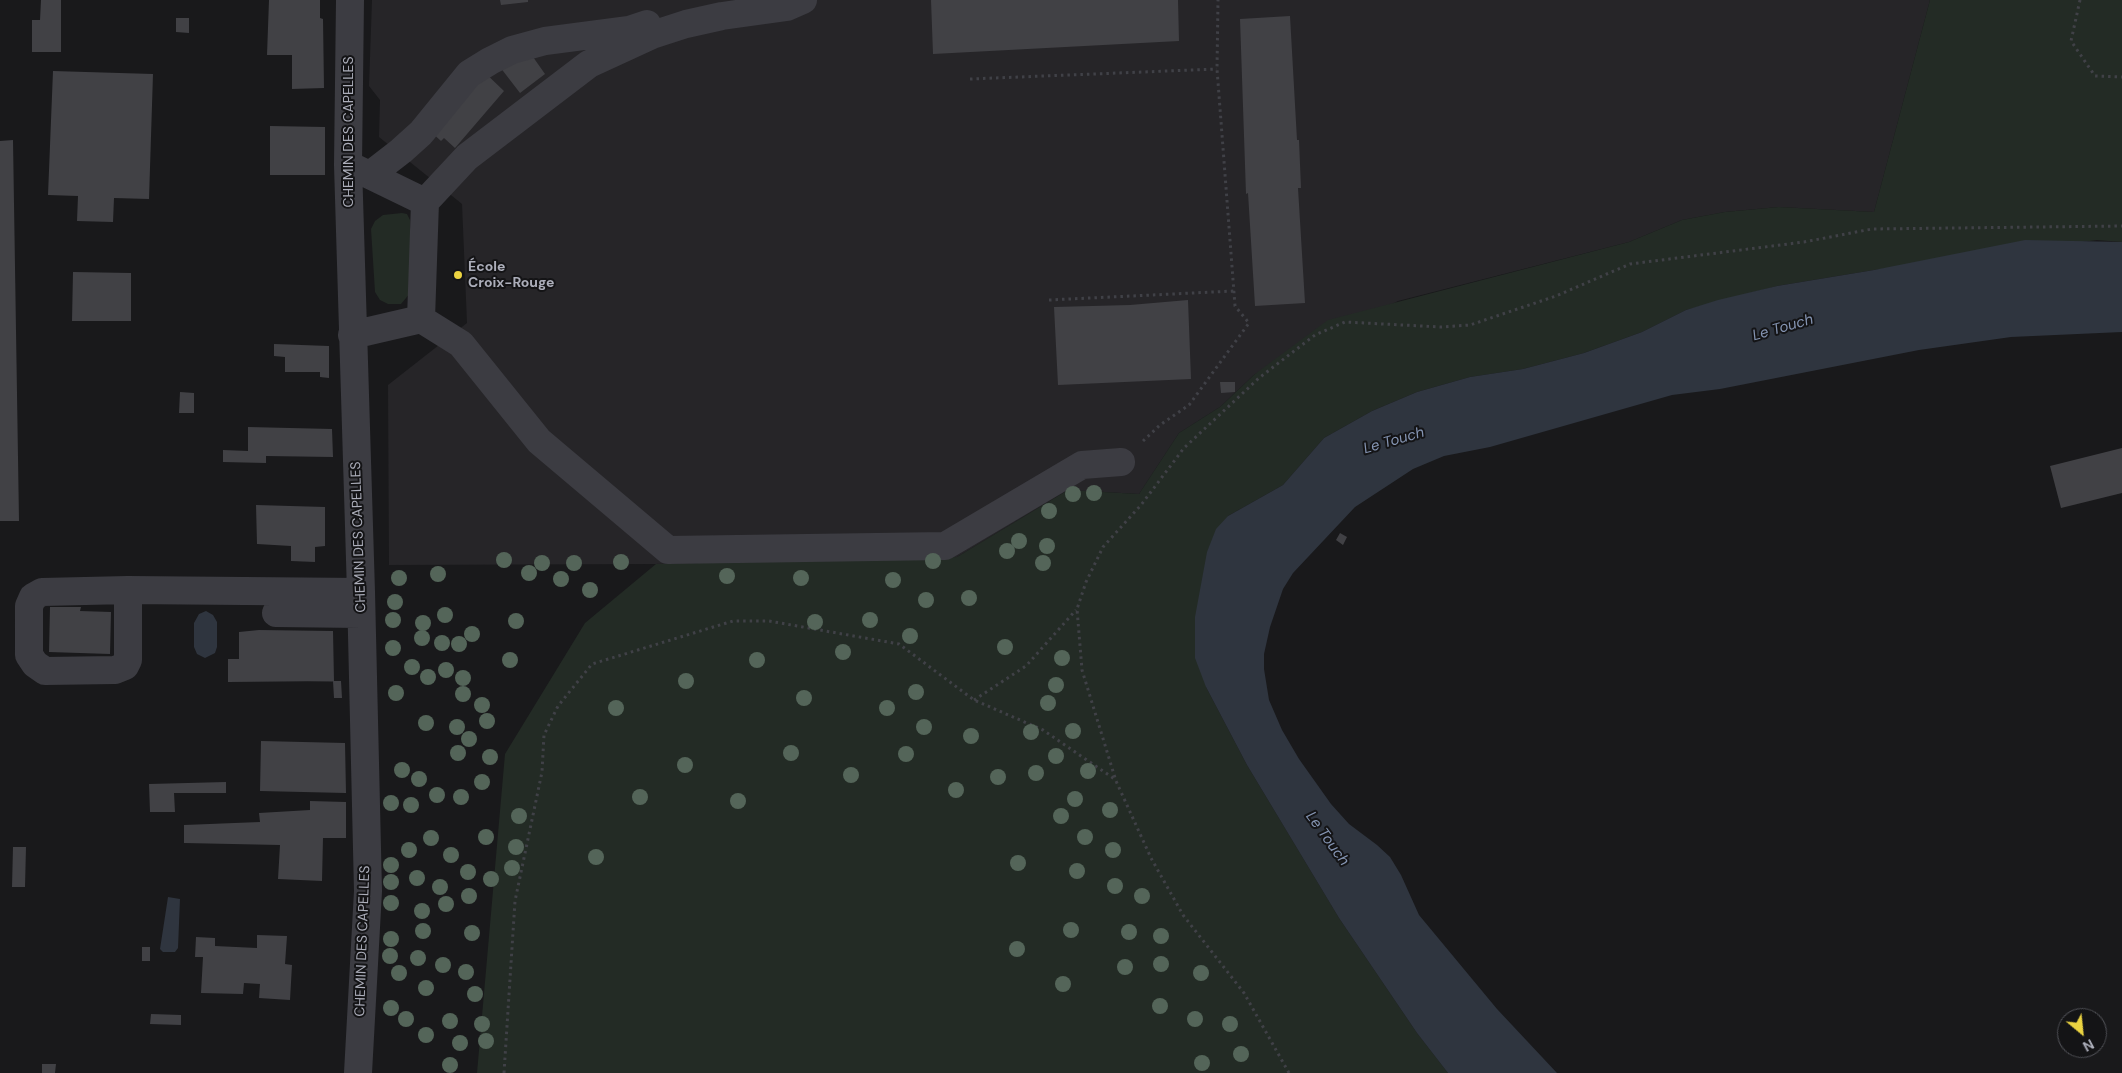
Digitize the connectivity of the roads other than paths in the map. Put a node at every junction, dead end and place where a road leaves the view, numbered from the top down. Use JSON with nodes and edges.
{"nodes":[{"id":1,"x":350,"y":0,"type":"edge"},
{"id":2,"x":752,"y":0,"type":"edge"},
{"id":3,"x":803,"y":0,"type":"edge"},
{"id":4,"x":359,"y":170,"type":"junction"},
{"id":5,"x":425,"y":202,"type":"junction"},
{"id":6,"x":421,"y":319,"type":"junction"},
{"id":7,"x":352,"y":335,"type":"junction"},
{"id":8,"x":1121,"y":462,"type":"road end"},
{"id":9,"x":128,"y":590,"type":"dead end"},
{"id":10,"x":361,"y":603,"type":"junction"},
{"id":11,"x":276,"y":613,"type":"dead end"},
{"id":12,"x":358,"y":1073,"type":"edge"}],
"edges":[{"from":1,"to":4,"type":"street","name":"CHEMIN DES CAPELLES"},
{"from":2,"to":4,"type":"street"},
{"from":3,"to":5,"type":"street"},
{"from":4,"to":5,"type":"street"},
{"from":4,"to":7,"type":"street","name":"CHEMIN DES CAPELLES"},
{"from":5,"to":6,"type":"street"},
{"from":6,"to":7,"type":"street"},
{"from":6,"to":8,"type":"street"},
{"from":7,"to":10,"type":"street","name":"CHEMIN DES CAPELLES"},
{"from":9,"to":10,"type":"street"},
{"from":10,"to":11,"type":"street"},
{"from":10,"to":12,"type":"street","name":"CHEMIN DES CAPELLES"}]}
